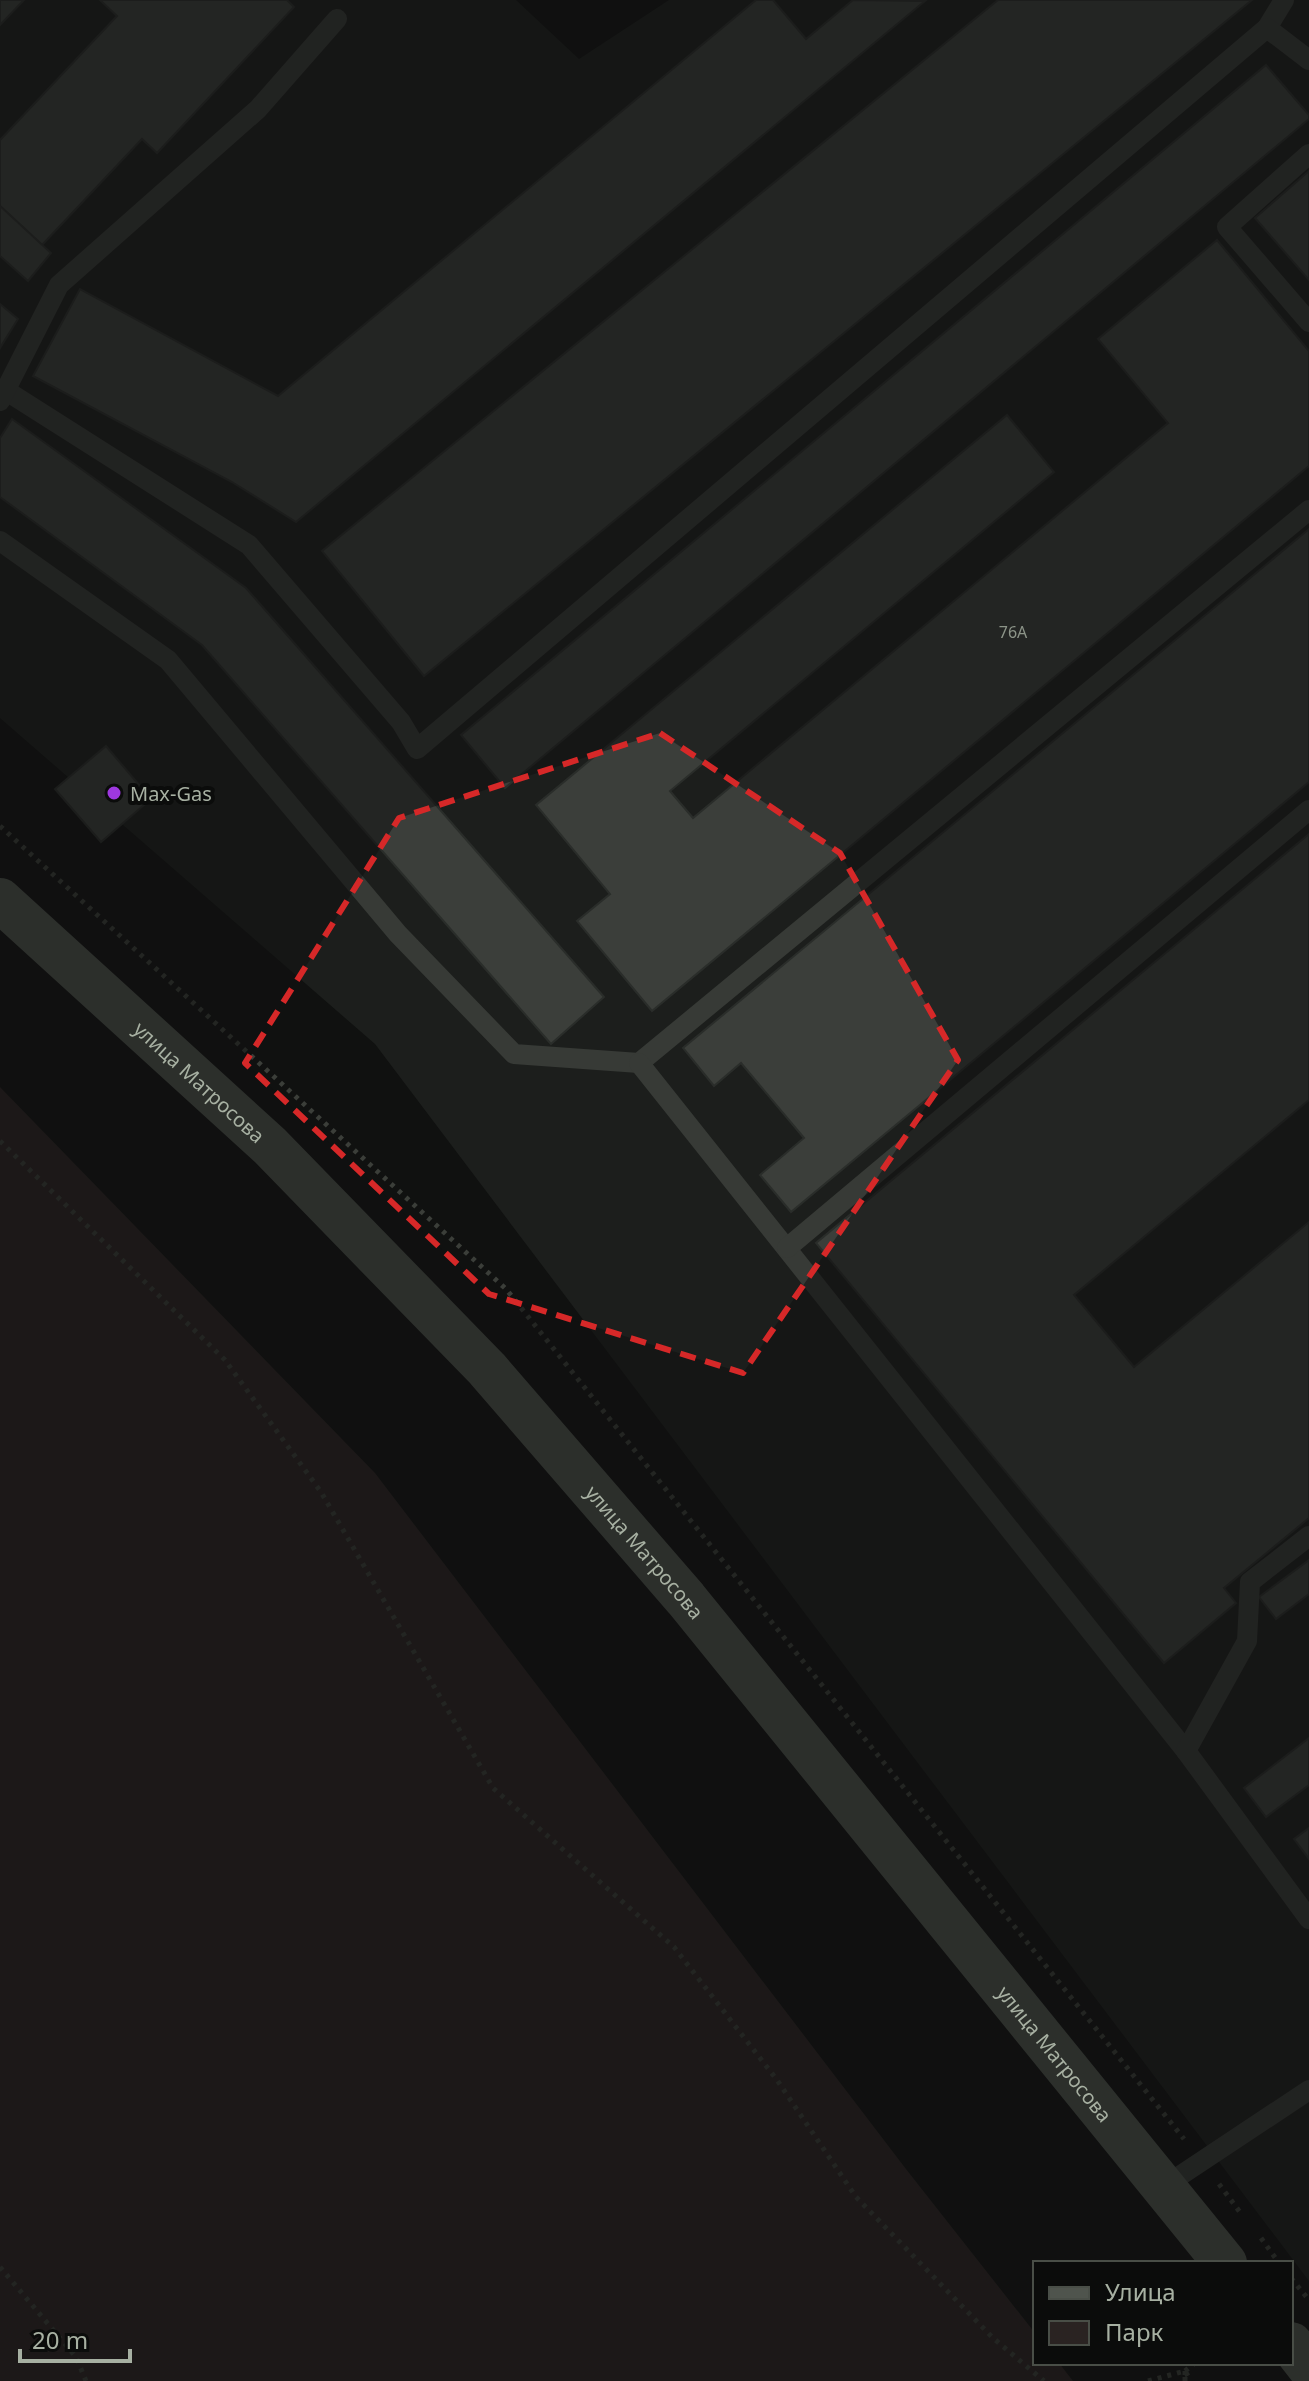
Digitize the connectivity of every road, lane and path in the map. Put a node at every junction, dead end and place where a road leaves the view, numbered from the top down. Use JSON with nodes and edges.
{"nodes":[{"id":1,"x":1284,"y":0,"type":"edge"},
{"id":2,"x":337,"y":19,"type":"dead end"},
{"id":3,"x":1267,"y":28,"type":"junction"},
{"id":4,"x":1309,"y":60,"type":"edge"},
{"id":5,"x":1309,"y":154,"type":"edge"},
{"id":6,"x":1309,"y":322,"type":"edge"},
{"id":7,"x":3,"y":396,"type":"edge"},
{"id":8,"x":1309,"y":510,"type":"edge"},
{"id":9,"x":0,"y":541,"type":"edge"},
{"id":10,"x":1309,"y":810,"type":"edge"},
{"id":11,"x":0,"y":900,"type":"edge"},
{"id":12,"x":639,"y":1063,"type":"junction"},
{"id":13,"x":0,"y":1141,"type":"edge"},
{"id":14,"x":787,"y":1248,"type":"junction"},
{"id":15,"x":1309,"y":1536,"type":"edge"},
{"id":16,"x":1186,"y":1751,"type":"junction"},
{"id":17,"x":1309,"y":1919,"type":"edge"},
{"id":18,"x":1309,"y":2090,"type":"edge"},
{"id":19,"x":1163,"y":2187,"type":"junction"},
{"id":20,"x":1223,"y":2261,"type":"edge"},
{"id":21,"x":0,"y":2267,"type":"edge"},
{"id":22,"x":1293,"y":2282,"type":"edge"},
{"id":23,"x":1309,"y":2300,"type":"edge"},
{"id":24,"x":1293,"y":2347,"type":"edge"},
{"id":25,"x":1192,"y":2365,"type":"edge"},
{"id":26,"x":1309,"y":2367,"type":"edge"},
{"id":27,"x":1185,"y":2371,"type":"junction"},
{"id":28,"x":86,"y":2381,"type":"edge"},
{"id":29,"x":1044,"y":2381,"type":"edge"},
{"id":30,"x":1148,"y":2381,"type":"edge"},
{"id":31,"x":1185,"y":2381,"type":"edge"},
{"id":32,"x":1191,"y":2381,"type":"edge"}],
"edges":[{"from":1,"to":3,"type":"lane"},
{"from":2,"to":7,"type":"lane"},
{"from":3,"to":4,"type":"lane"},
{"from":3,"to":7,"type":"lane"},
{"from":5,"to":6,"type":"lane"},
{"from":8,"to":12,"type":"lane"},
{"from":9,"to":12,"type":"lane"},
{"from":10,"to":14,"type":"lane"},
{"from":11,"to":19,"type":"main road","name":"улица Матросова"},
{"from":12,"to":14,"type":"lane"},
{"from":13,"to":29,"type":"path"},
{"from":14,"to":16,"type":"lane"},
{"from":15,"to":16,"type":"lane"},
{"from":16,"to":17,"type":"lane"},
{"from":18,"to":19,"type":"lane"},
{"from":19,"to":20,"type":"main road","name":"улица Матросова"},
{"from":21,"to":28,"type":"path"},
{"from":22,"to":23,"type":"path"},
{"from":24,"to":26,"type":"main road"},
{"from":25,"to":27,"type":"path"},
{"from":27,"to":30,"type":"path"},
{"from":27,"to":31,"type":"path"},
{"from":27,"to":32,"type":"path"}]}
